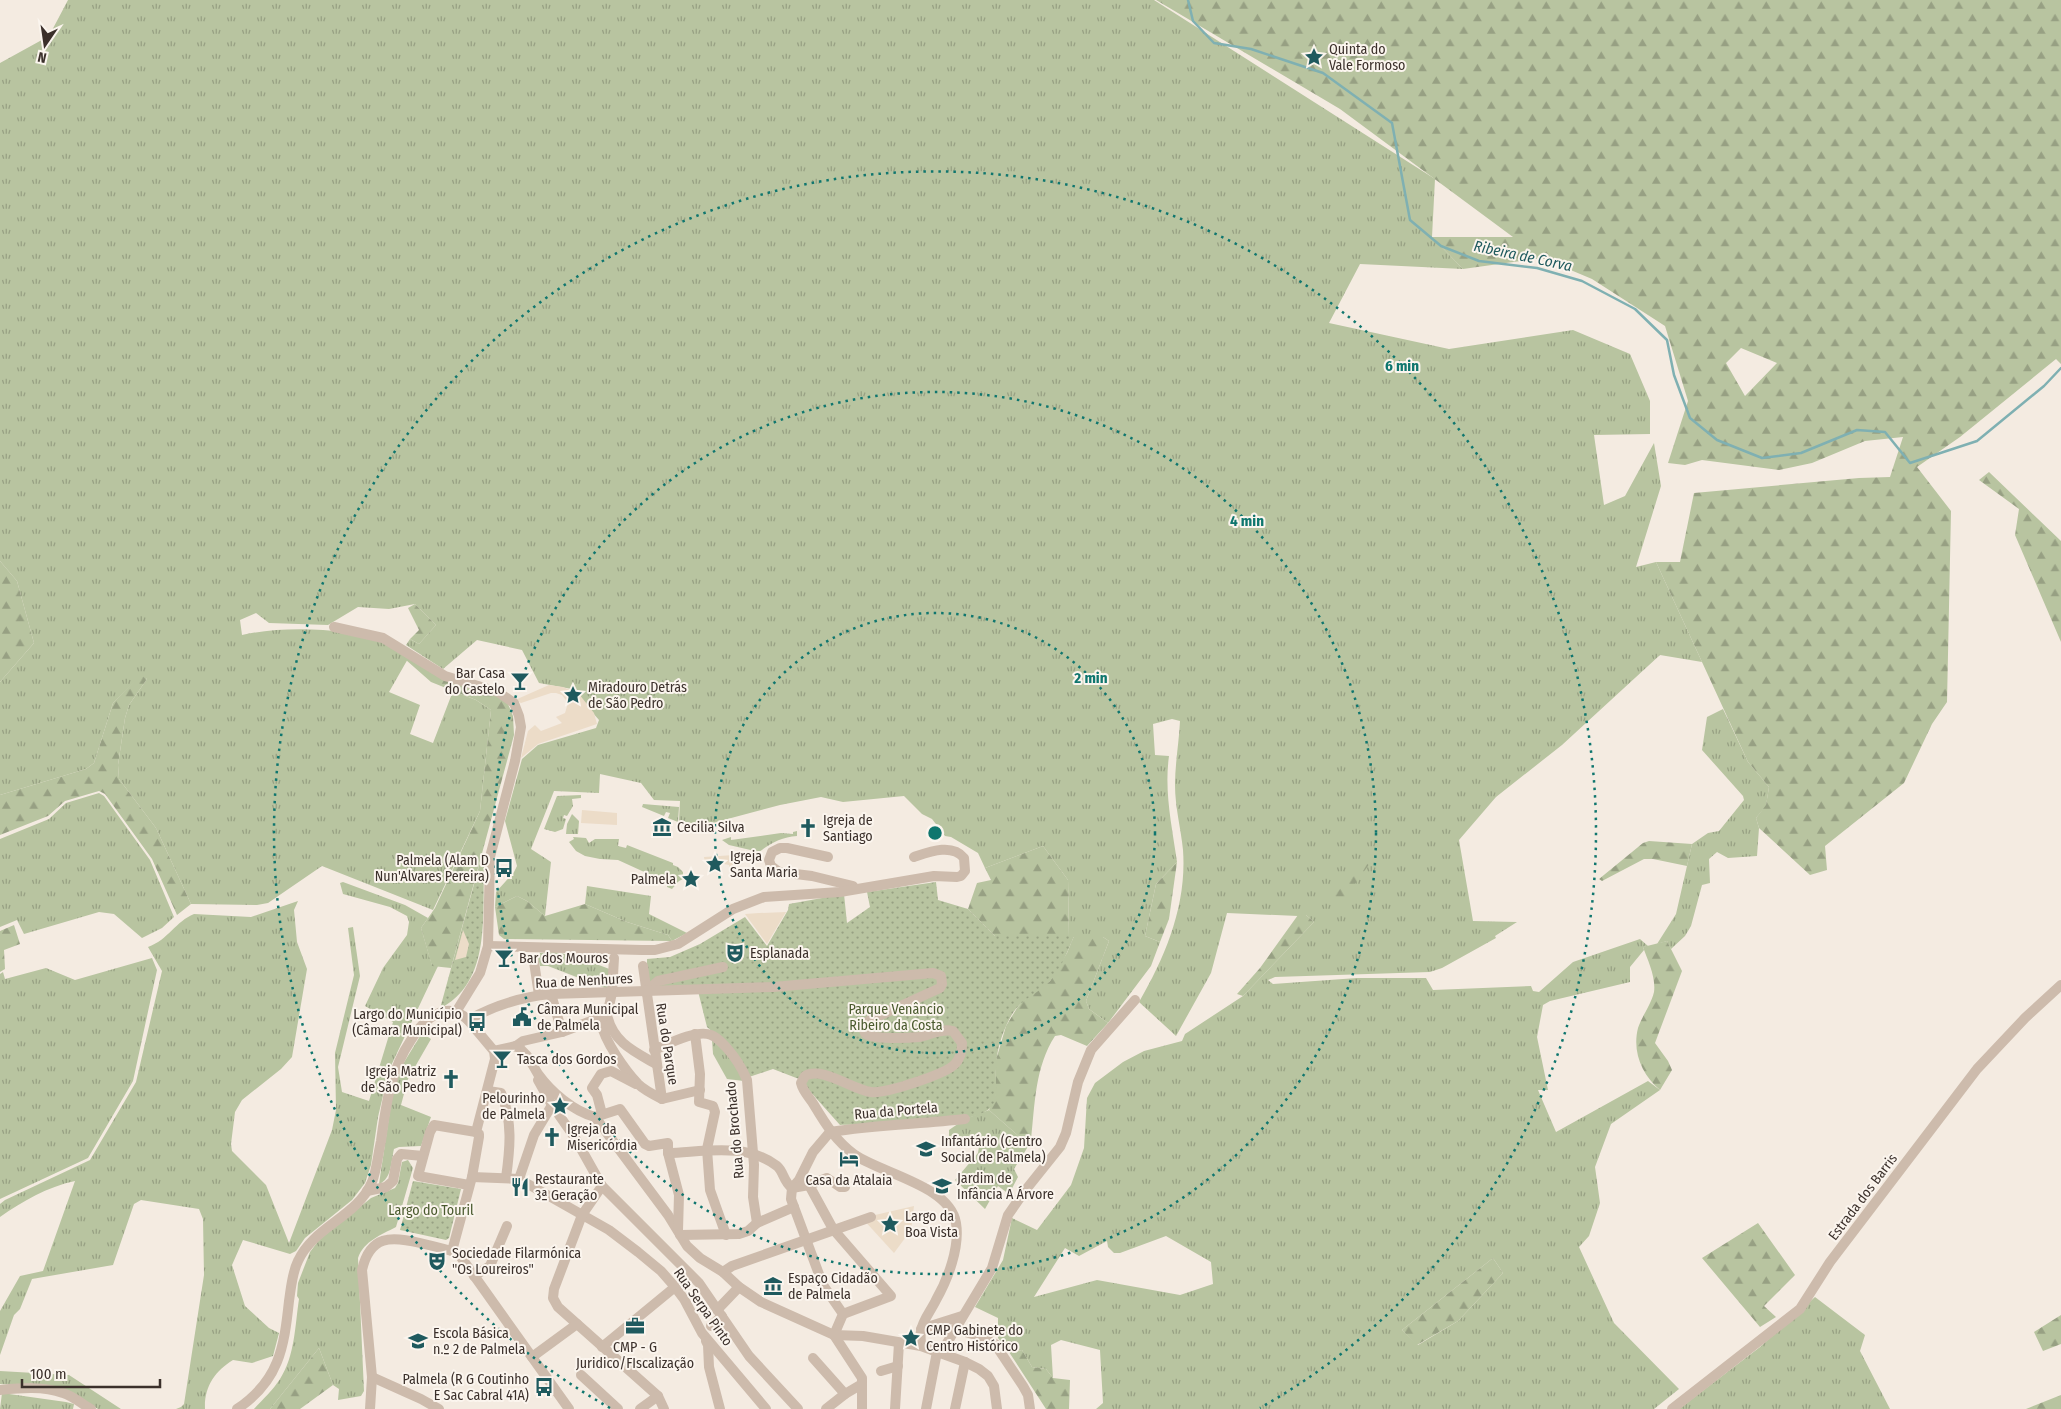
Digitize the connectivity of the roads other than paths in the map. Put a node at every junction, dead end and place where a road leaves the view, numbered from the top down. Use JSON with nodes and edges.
{"nodes":[{"id":1,"x":334,"y":627,"type":"dead end"},
{"id":2,"x":828,"y":857,"type":"dead end"},
{"id":3,"x":914,"y":857,"type":"dead end"},
{"id":4,"x":863,"y":888,"type":"junction"},
{"id":5,"x":488,"y":946,"type":"junction"},
{"id":6,"x":614,"y":958,"type":"dead end"},
{"id":7,"x":534,"y":962,"type":"dead end"},
{"id":8,"x":642,"y":966,"type":"dead end"},
{"id":9,"x":723,"y":967,"type":"dead end"},
{"id":10,"x":2061,"y":985,"type":"edge"},
{"id":11,"x":645,"y":992,"type":"junction"},
{"id":12,"x":612,"y":993,"type":"junction"},
{"id":13,"x":551,"y":994,"type":"junction"},
{"id":14,"x":539,"y":995,"type":"junction"},
{"id":15,"x":1135,"y":1000,"type":"dead end"},
{"id":16,"x":456,"y":1012,"type":"junction"},
{"id":17,"x":607,"y":1014,"type":"junction"},
{"id":18,"x":468,"y":1020,"type":"junction"},
{"id":19,"x":562,"y":1032,"type":"junction"},
{"id":20,"x":695,"y":1034,"type":"junction"},
{"id":21,"x":516,"y":1046,"type":"junction"},
{"id":22,"x":654,"y":1050,"type":"junction"},
{"id":23,"x":494,"y":1051,"type":"junction"},
{"id":24,"x":530,"y":1061,"type":"junction"},
{"id":25,"x":656,"y":1064,"type":"junction"},
{"id":26,"x":639,"y":1085,"type":"junction"},
{"id":27,"x":488,"y":1090,"type":"junction"},
{"id":28,"x":700,"y":1090,"type":"junction"},
{"id":29,"x":662,"y":1099,"type":"junction"},
{"id":30,"x":552,"y":1105,"type":"junction"},
{"id":31,"x":595,"y":1115,"type":"junction"},
{"id":32,"x":965,"y":1119,"type":"dead end"},
{"id":33,"x":476,"y":1132,"type":"junction"},
{"id":34,"x":830,"y":1132,"type":"junction"},
{"id":35,"x":668,"y":1148,"type":"junction"},
{"id":36,"x":708,"y":1149,"type":"junction"},
{"id":37,"x":754,"y":1155,"type":"junction"},
{"id":38,"x":423,"y":1156,"type":"junction"},
{"id":39,"x":506,"y":1178,"type":"junction"},
{"id":40,"x":519,"y":1179,"type":"junction"},
{"id":41,"x":470,"y":1181,"type":"junction"},
{"id":42,"x":809,"y":1185,"type":"junction"},
{"id":43,"x":602,"y":1186,"type":"junction"},
{"id":44,"x":845,"y":1187,"type":"dead end"},
{"id":45,"x":792,"y":1188,"type":"junction"},
{"id":46,"x":367,"y":1191,"type":"junction"},
{"id":47,"x":794,"y":1208,"type":"junction"},
{"id":48,"x":582,"y":1215,"type":"junction"},
{"id":49,"x":871,"y":1218,"type":"dead end"},
{"id":50,"x":757,"y":1223,"type":"junction"},
{"id":51,"x":507,"y":1226,"type":"dead end"},
{"id":52,"x":833,"y":1229,"type":"junction"},
{"id":53,"x":679,"y":1233,"type":"junction"},
{"id":54,"x":726,"y":1235,"type":"junction"},
{"id":55,"x":806,"y":1241,"type":"junction"},
{"id":56,"x":452,"y":1251,"type":"junction"},
{"id":57,"x":723,"y":1272,"type":"junction"},
{"id":58,"x":474,"y":1276,"type":"junction"},
{"id":59,"x":675,"y":1287,"type":"junction"},
{"id":60,"x":739,"y":1287,"type":"junction"},
{"id":61,"x":720,"y":1313,"type":"junction"},
{"id":62,"x":843,"y":1314,"type":"junction"},
{"id":63,"x":962,"y":1316,"type":"junction"},
{"id":64,"x":577,"y":1324,"type":"junction"},
{"id":65,"x":921,"y":1329,"type":"junction"},
{"id":66,"x":955,"y":1329,"type":"junction"},
{"id":67,"x":706,"y":1330,"type":"junction"},
{"id":68,"x":834,"y":1335,"type":"junction"},
{"id":69,"x":899,"y":1343,"type":"junction"},
{"id":70,"x":920,"y":1346,"type":"junction"},
{"id":71,"x":602,"y":1347,"type":"junction"},
{"id":72,"x":939,"y":1353,"type":"junction"},
{"id":73,"x":532,"y":1357,"type":"junction"},
{"id":74,"x":813,"y":1358,"type":"dead end"},
{"id":75,"x":965,"y":1362,"type":"junction"},
{"id":76,"x":898,"y":1366,"type":"junction"},
{"id":77,"x":881,"y":1371,"type":"dead end"},
{"id":78,"x":581,"y":1375,"type":"dead end"},
{"id":79,"x":372,"y":1377,"type":"junction"},
{"id":80,"x":862,"y":1384,"type":"junction"},
{"id":81,"x":0,"y":1390,"type":"edge"},
{"id":82,"x":845,"y":1394,"type":"junction"},
{"id":83,"x":658,"y":1396,"type":"junction"},
{"id":84,"x":91,"y":1409,"type":"edge"},
{"id":85,"x":237,"y":1409,"type":"edge"},
{"id":86,"x":370,"y":1409,"type":"edge"},
{"id":87,"x":439,"y":1409,"type":"edge"},
{"id":88,"x":569,"y":1409,"type":"edge"},
{"id":89,"x":618,"y":1409,"type":"edge"},
{"id":90,"x":640,"y":1409,"type":"edge"},
{"id":91,"x":664,"y":1409,"type":"edge"},
{"id":92,"x":673,"y":1409,"type":"edge"},
{"id":93,"x":720,"y":1409,"type":"edge"},
{"id":94,"x":766,"y":1409,"type":"edge"},
{"id":95,"x":798,"y":1409,"type":"edge"},
{"id":96,"x":826,"y":1409,"type":"edge"},
{"id":97,"x":862,"y":1409,"type":"edge"},
{"id":98,"x":895,"y":1409,"type":"edge"},
{"id":99,"x":926,"y":1409,"type":"edge"},
{"id":100,"x":955,"y":1409,"type":"edge"},
{"id":101,"x":997,"y":1409,"type":"edge"},
{"id":102,"x":1030,"y":1409,"type":"edge"},
{"id":103,"x":1672,"y":1409,"type":"edge"}],
"edges":[{"from":1,"to":5,"type":"street"},
{"from":2,"to":4,"type":"street"},
{"from":3,"to":4,"type":"street"},
{"from":4,"to":5,"type":"street"},
{"from":5,"to":16,"type":"street"},
{"from":6,"to":12,"type":"street"},
{"from":7,"to":14,"type":"street"},
{"from":8,"to":11,"type":"street","name":"Rua do Parque"},
{"from":9,"to":11,"type":"street"},
{"from":10,"to":103,"type":"street","name":"Estrada dos Barris"},
{"from":11,"to":12,"type":"street","name":"Rua de Nenhures"},
{"from":11,"to":22,"type":"street","name":"Rua do Parque"},
{"from":11,"to":34,"type":"street","name":"Rua de Nenhures"},
{"from":12,"to":13,"type":"street","name":"Rua de Nenhures"},
{"from":12,"to":17,"type":"street"},
{"from":13,"to":14,"type":"street","name":"Rua de Nenhures"},
{"from":13,"to":19,"type":"street"},
{"from":14,"to":18,"type":"street","name":"Rua de Nenhures"},
{"from":15,"to":63,"type":"street"},
{"from":16,"to":18,"type":"street"},
{"from":16,"to":46,"type":"street"},
{"from":17,"to":19,"type":"street"},
{"from":17,"to":25,"type":"street"},
{"from":17,"to":26,"type":"street"},
{"from":18,"to":23,"type":"street"},
{"from":19,"to":21,"type":"street"},
{"from":20,"to":22,"type":"street"},
{"from":20,"to":28,"type":"street"},
{"from":20,"to":37,"type":"street","name":"Rua do Brochado"},
{"from":21,"to":23,"type":"street"},
{"from":21,"to":24,"type":"street"},
{"from":22,"to":25,"type":"street","name":"Rua do Parque"},
{"from":23,"to":27,"type":"street"},
{"from":24,"to":30,"type":"street"},
{"from":24,"to":31,"type":"street"},
{"from":25,"to":29,"type":"street","name":"Rua do Parque"},
{"from":26,"to":29,"type":"street"},
{"from":26,"to":31,"type":"street"},
{"from":27,"to":33,"type":"street"},
{"from":27,"to":39,"type":"street"},
{"from":28,"to":29,"type":"street"},
{"from":28,"to":36,"type":"street"},
{"from":30,"to":40,"type":"street"},
{"from":30,"to":43,"type":"street"},
{"from":31,"to":35,"type":"street"},
{"from":31,"to":53,"type":"street"},
{"from":32,"to":34,"type":"street","name":"Rua da Portela"},
{"from":33,"to":38,"type":"street"},
{"from":33,"to":41,"type":"street"},
{"from":34,"to":45,"type":"street"},
{"from":34,"to":65,"type":"street"},
{"from":35,"to":36,"type":"street"},
{"from":35,"to":53,"type":"street"},
{"from":36,"to":37,"type":"street"},
{"from":36,"to":54,"type":"street"},
{"from":37,"to":45,"type":"street"},
{"from":37,"to":50,"type":"street","name":"Rua do Brochado"},
{"from":38,"to":41,"type":"street","name":"Rua Serpa Pinto"},
{"from":38,"to":46,"type":"street"},
{"from":39,"to":40,"type":"street","name":"Rua Serpa Pinto"},
{"from":39,"to":41,"type":"street","name":"Rua Serpa Pinto"},
{"from":40,"to":48,"type":"street","name":"Rua Serpa Pinto"},
{"from":41,"to":56,"type":"street"},
{"from":42,"to":44,"type":"street"},
{"from":42,"to":45,"type":"street"},
{"from":42,"to":52,"type":"street"},
{"from":43,"to":48,"type":"street"},
{"from":43,"to":61,"type":"street"},
{"from":45,"to":47,"type":"street"},
{"from":46,"to":85,"type":"street"},
{"from":47,"to":50,"type":"street"},
{"from":47,"to":55,"type":"street"},
{"from":48,"to":59,"type":"street","name":"Rua Serpa Pinto"},
{"from":48,"to":64,"type":"street"},
{"from":49,"to":52,"type":"street"},
{"from":50,"to":54,"type":"street"},
{"from":51,"to":58,"type":"street"},
{"from":52,"to":55,"type":"street"},
{"from":52,"to":62,"type":"street"},
{"from":53,"to":54,"type":"street"},
{"from":53,"to":57,"type":"street"},
{"from":55,"to":57,"type":"street"},
{"from":55,"to":62,"type":"street"},
{"from":56,"to":58,"type":"street"},
{"from":56,"to":79,"type":"street"},
{"from":57,"to":60,"type":"street"},
{"from":58,"to":73,"type":"street"},
{"from":59,"to":67,"type":"street","name":"Rua Serpa Pinto"},
{"from":59,"to":71,"type":"street"},
{"from":60,"to":61,"type":"street"},
{"from":60,"to":68,"type":"street"},
{"from":61,"to":67,"type":"street"},
{"from":61,"to":95,"type":"street"},
{"from":62,"to":68,"type":"street"},
{"from":63,"to":65,"type":"street"},
{"from":63,"to":66,"type":"street"},
{"from":64,"to":71,"type":"street"},
{"from":64,"to":73,"type":"street"},
{"from":65,"to":70,"type":"street"},
{"from":66,"to":72,"type":"street"},
{"from":66,"to":102,"type":"street"},
{"from":67,"to":93,"type":"street"},
{"from":67,"to":94,"type":"street","name":"Rua Serpa Pinto"},
{"from":68,"to":69,"type":"street"},
{"from":68,"to":80,"type":"street"},
{"from":69,"to":70,"type":"street"},
{"from":69,"to":76,"type":"street"},
{"from":70,"to":72,"type":"street"},
{"from":71,"to":83,"type":"street"},
{"from":72,"to":75,"type":"street"},
{"from":72,"to":99,"type":"street"},
{"from":73,"to":88,"type":"street"},
{"from":74,"to":82,"type":"street"},
{"from":75,"to":100,"type":"street"},
{"from":75,"to":101,"type":"street"},
{"from":76,"to":77,"type":"street"},
{"from":76,"to":98,"type":"street"},
{"from":78,"to":89,"type":"street"},
{"from":79,"to":86,"type":"street"},
{"from":79,"to":87,"type":"street"},
{"from":80,"to":82,"type":"street"},
{"from":80,"to":97,"type":"street"},
{"from":81,"to":84,"type":"street"},
{"from":82,"to":96,"type":"street"},
{"from":83,"to":90,"type":"street"},
{"from":83,"to":91,"type":"street"},
{"from":83,"to":92,"type":"street"}]}
